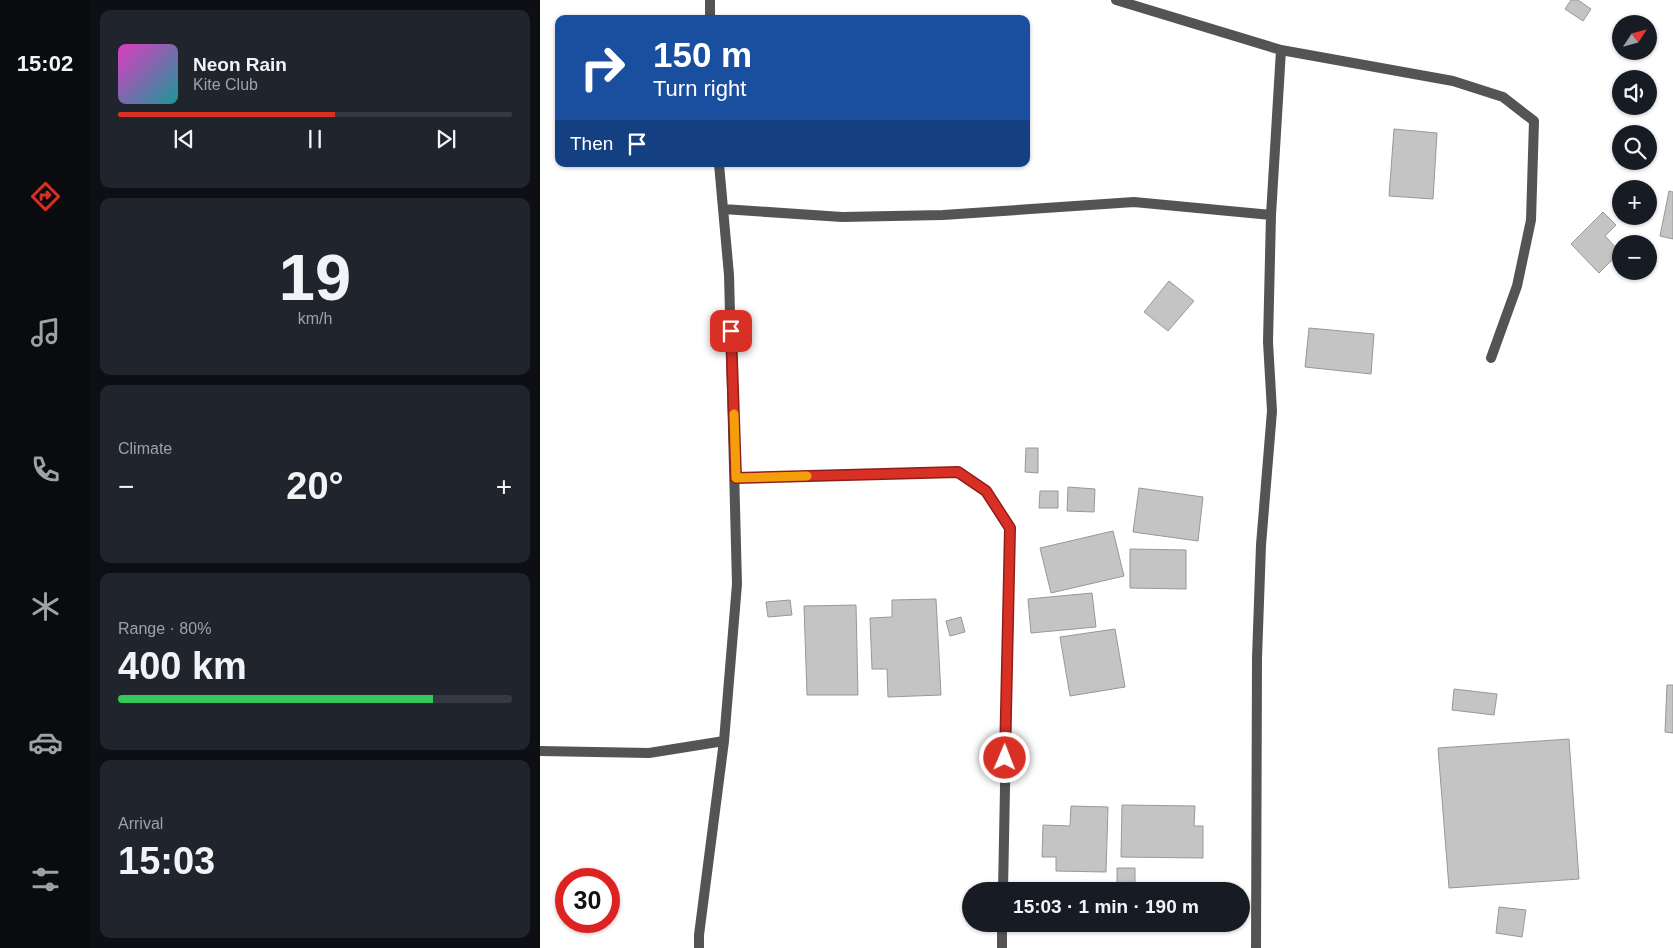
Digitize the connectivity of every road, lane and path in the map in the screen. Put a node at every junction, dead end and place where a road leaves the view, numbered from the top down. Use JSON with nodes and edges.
{"nodes":[{"id":1,"x":710,"y":0,"type":"edge"},
{"id":2,"x":1116,"y":0,"type":"edge"},
{"id":3,"x":710,"y":15,"type":"edge"},
{"id":4,"x":1281,"y":50,"type":"junction"},
{"id":5,"x":719,"y":167,"type":"edge"},
{"id":6,"x":723,"y":209,"type":"junction"},
{"id":7,"x":1271,"y":215,"type":"junction"},
{"id":8,"x":1491,"y":358,"type":"dead end"},
{"id":9,"x":736,"y":478,"type":"junction"},
{"id":10,"x":724,"y":741,"type":"junction"},
{"id":11,"x":540,"y":751,"type":"edge"},
{"id":12,"x":1003,"y":882,"type":"edge"},
{"id":13,"x":1002,"y":932,"type":"edge"},
{"id":14,"x":699,"y":948,"type":"edge"},
{"id":15,"x":1002,"y":948,"type":"edge"},
{"id":16,"x":1256,"y":948,"type":"edge"}],
"edges":[{"from":1,"to":3,"type":"street"},
{"from":2,"to":4,"type":"street"},
{"from":4,"to":7,"type":"street"},
{"from":4,"to":8,"type":"street"},
{"from":5,"to":6,"type":"street"},
{"from":6,"to":7,"type":"street"},
{"from":6,"to":9,"type":"street"},
{"from":7,"to":16,"type":"street"},
{"from":9,"to":10,"type":"street"},
{"from":9,"to":12,"type":"street"},
{"from":10,"to":11,"type":"street"},
{"from":10,"to":14,"type":"street"},
{"from":13,"to":15,"type":"street"}]}
